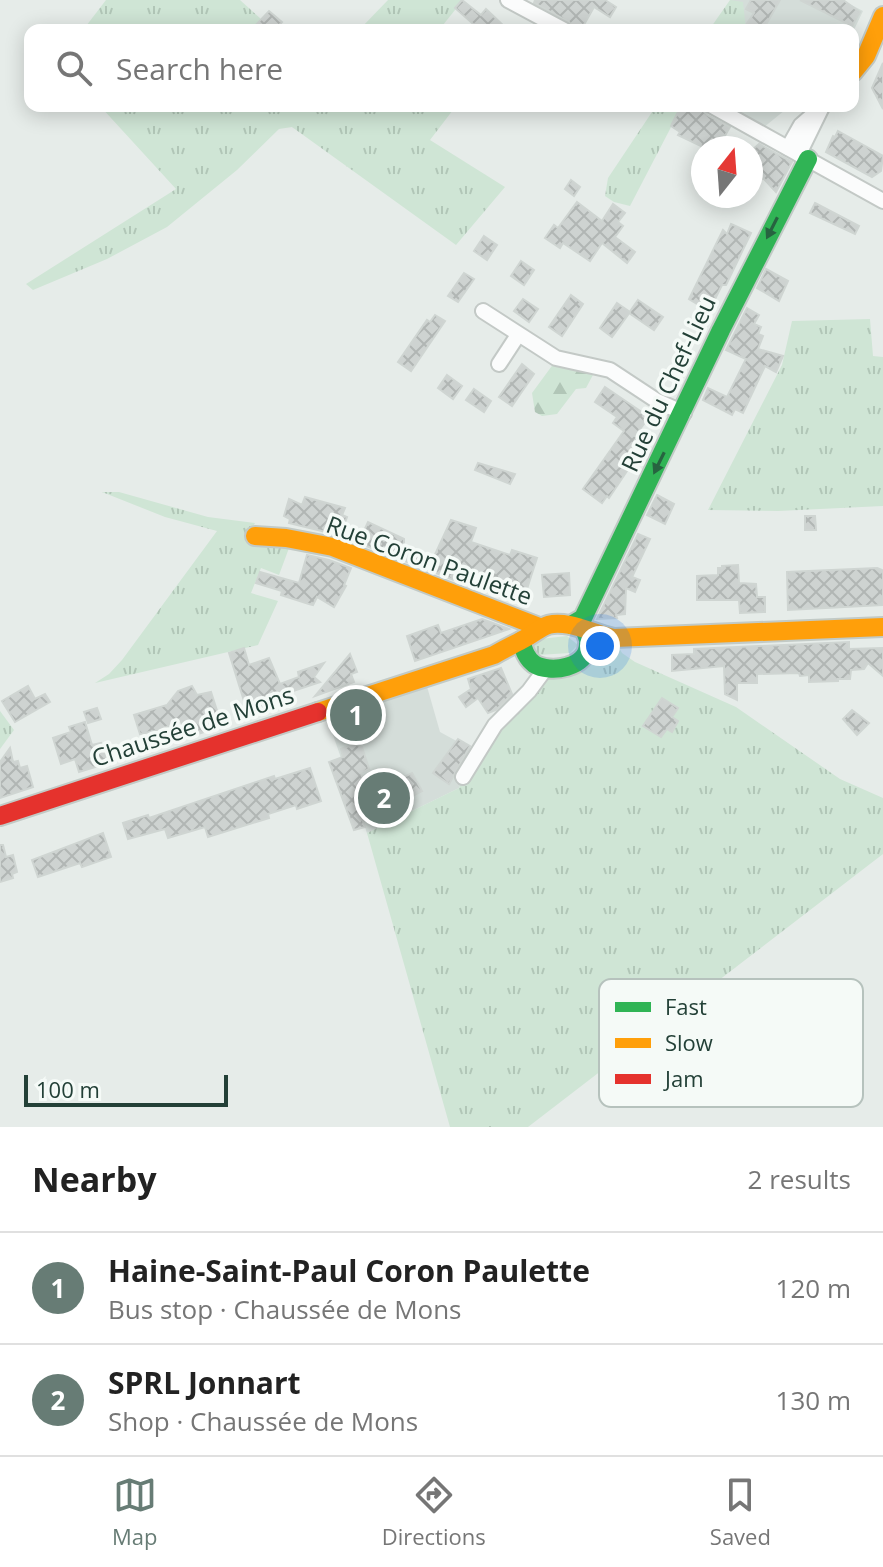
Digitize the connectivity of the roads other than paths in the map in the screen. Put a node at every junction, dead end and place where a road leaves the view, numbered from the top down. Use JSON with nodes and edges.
{"nodes":[{"id":1,"x":508,"y":0,"type":"edge"},
{"id":2,"x":883,"y":16,"type":"edge"},
{"id":3,"x":553,"y":24,"type":"edge"},
{"id":4,"x":859,"y":65,"type":"edge"},
{"id":5,"x":723,"y":112,"type":"edge"},
{"id":6,"x":815,"y":112,"type":"edge"},
{"id":7,"x":798,"y":154,"type":"junction"},
{"id":8,"x":883,"y":201,"type":"edge"},
{"id":9,"x":483,"y":311,"type":"dead end"},
{"id":10,"x":518,"y":335,"type":"junction"},
{"id":11,"x":499,"y":364,"type":"dead end"},
{"id":12,"x":684,"y":413,"type":"junction"},
{"id":13,"x":255,"y":536,"type":"dead end"},
{"id":14,"x":539,"y":627,"type":"junction"},
{"id":15,"x":883,"y":627,"type":"edge"},
{"id":16,"x":582,"y":635,"type":"junction"},
{"id":17,"x":523,"y":649,"type":"junction"},
{"id":18,"x":546,"y":668,"type":"junction"},
{"id":19,"x":463,"y":777,"type":"dead end"},
{"id":20,"x":0,"y":816,"type":"edge"}],
"edges":[{"from":1,"to":3,"type":"street"},
{"from":2,"to":4,"type":"main road"},
{"from":5,"to":7,"type":"street"},
{"from":6,"to":7,"type":"street"},
{"from":7,"to":8,"type":"street"},
{"from":7,"to":12,"type":"main road","name":"Rue du Chef-Lieu","one_way":true},
{"from":9,"to":10,"type":"street"},
{"from":10,"to":11,"type":"street"},
{"from":10,"to":12,"type":"street"},
{"from":12,"to":16,"type":"main road","name":"Rue du Chef-Lieu","one_way":true},
{"from":13,"to":14,"type":"main road","name":"Rue Coron Paulette"},
{"from":14,"to":16,"type":"main road"},
{"from":14,"to":17,"type":"main road"},
{"from":15,"to":16,"type":"main road"},
{"from":16,"to":18,"type":"main road"},
{"from":17,"to":18,"type":"main road"},
{"from":17,"to":20,"type":"main road","name":"Chaussée de Mons"},
{"from":18,"to":19,"type":"street"}]}
